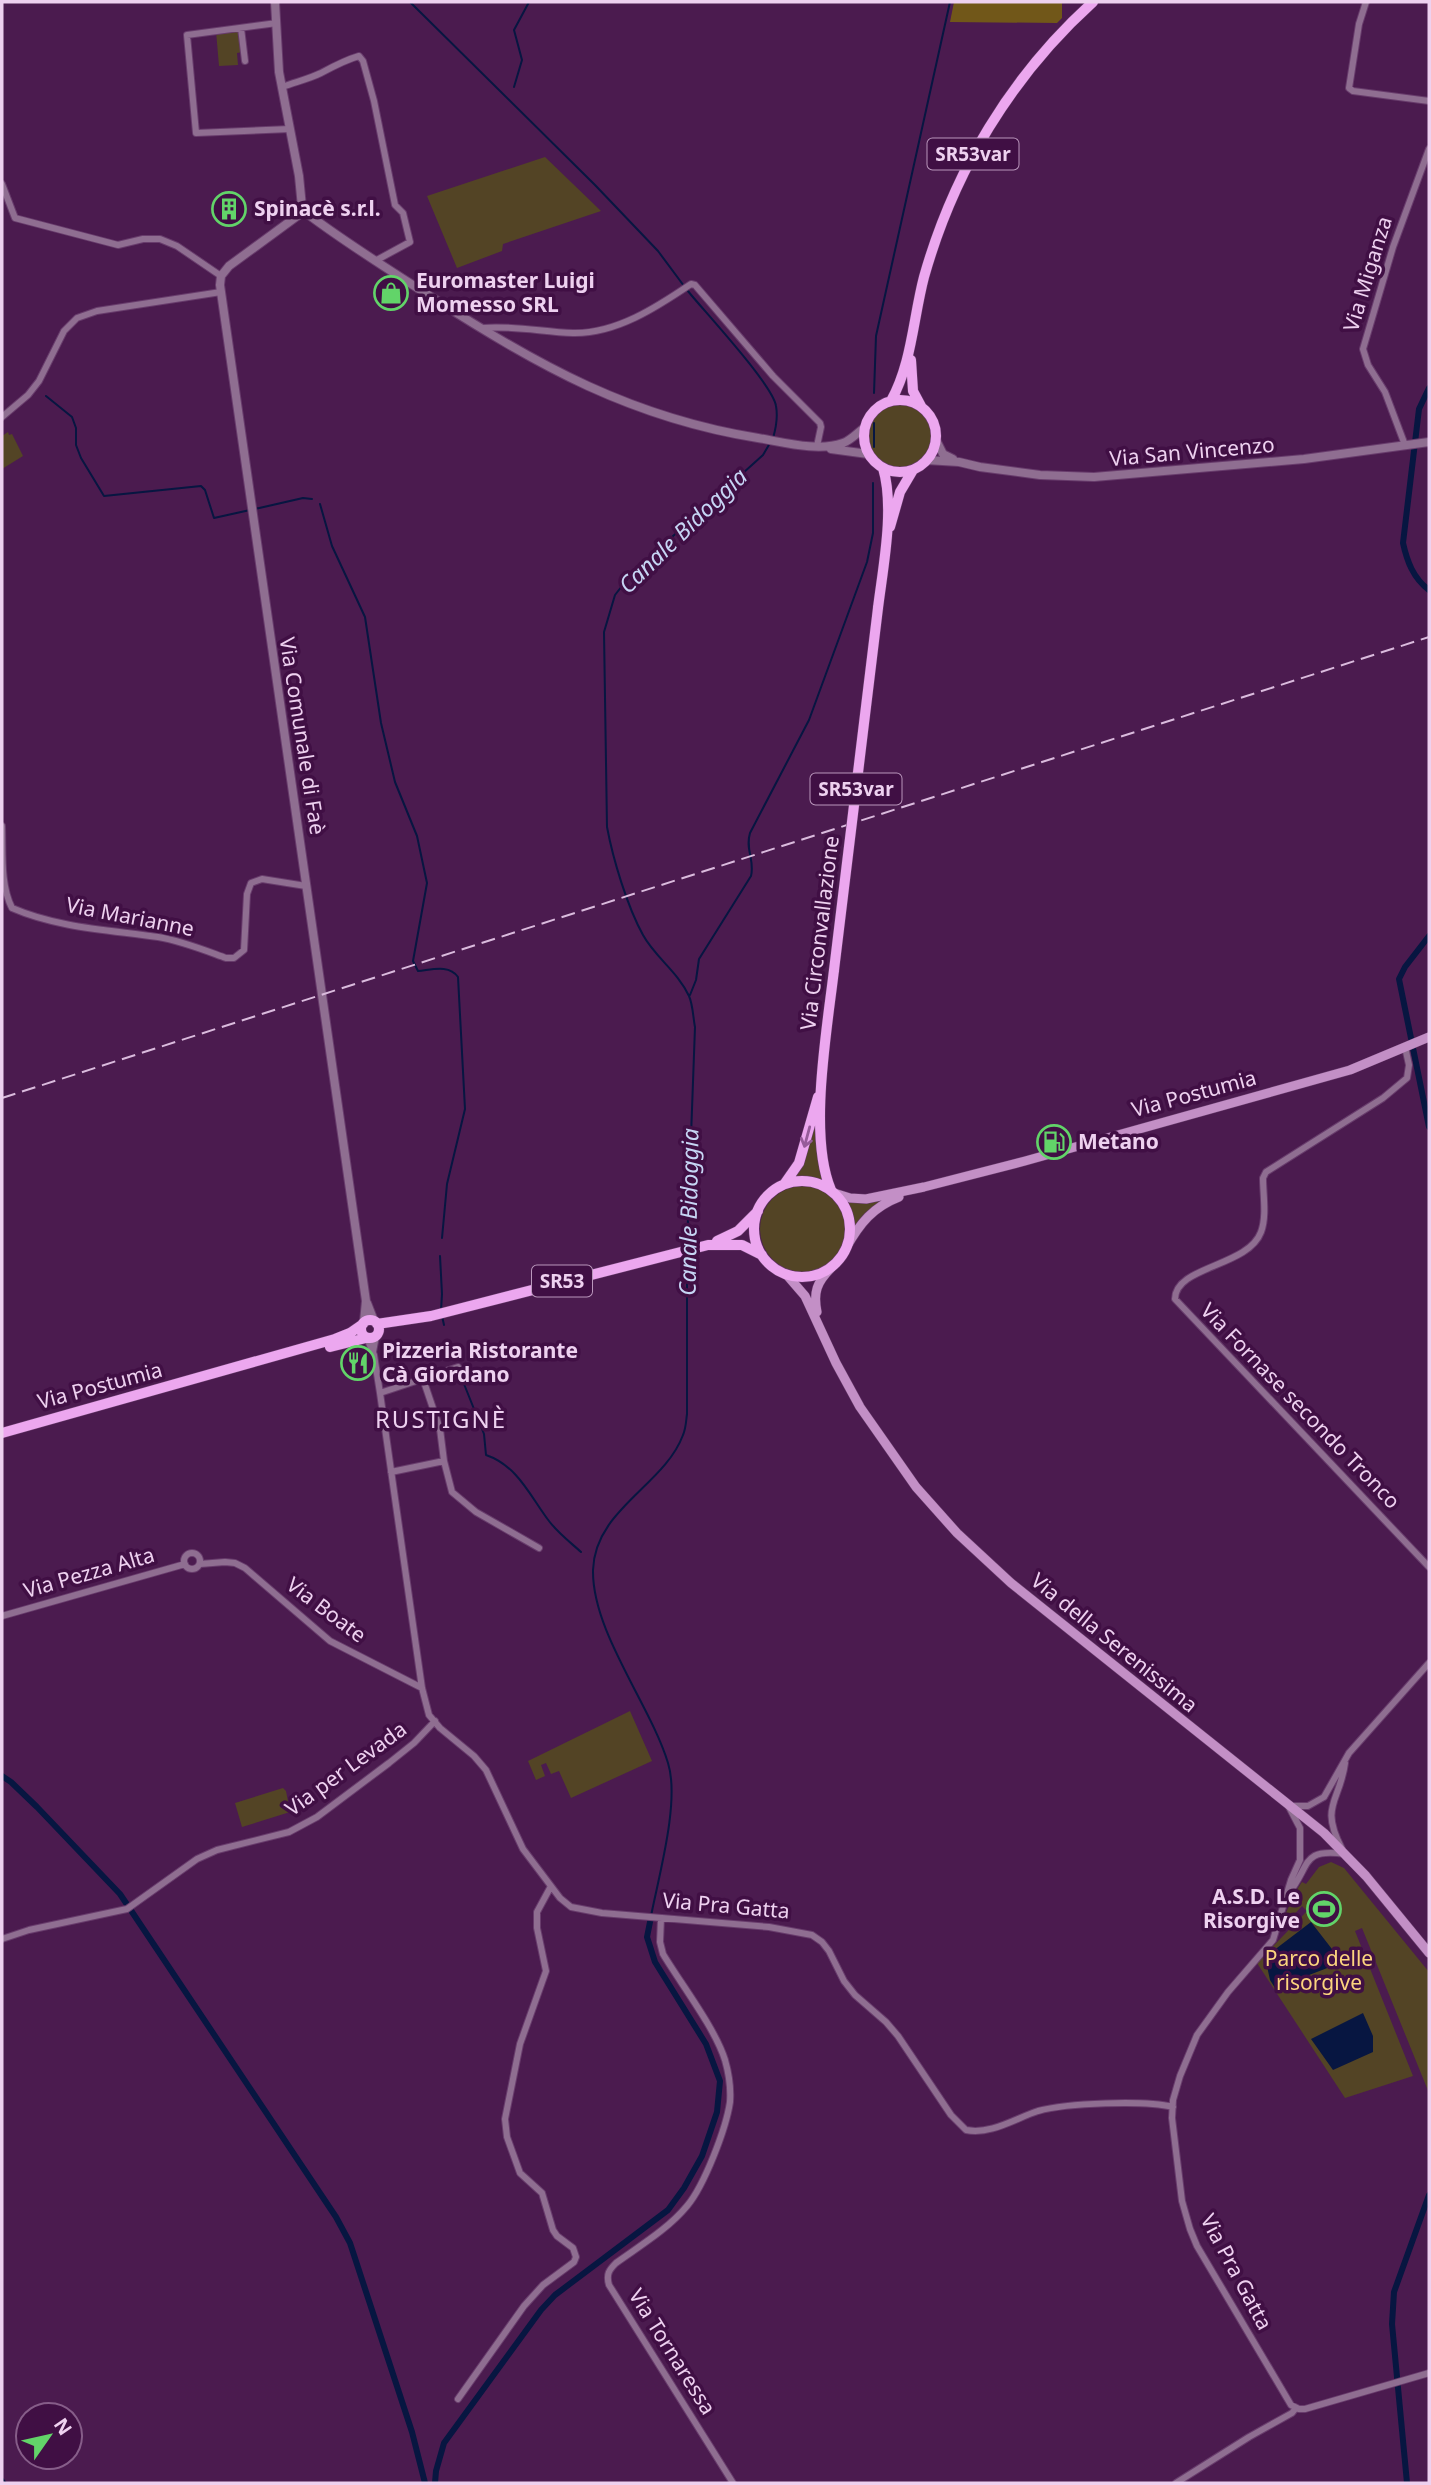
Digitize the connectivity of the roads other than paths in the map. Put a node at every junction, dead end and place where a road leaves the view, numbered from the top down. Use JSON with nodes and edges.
{"nodes":[{"id":1,"x":275,"y":2,"type":"edge"},
{"id":2,"x":1093,"y":2,"type":"edge"},
{"id":3,"x":1366,"y":2,"type":"edge"},
{"id":4,"x":277,"y":23,"type":"junction"},
{"id":5,"x":240,"y":28,"type":"junction"},
{"id":6,"x":244,"y":61,"type":"dead end"},
{"id":7,"x":282,"y":86,"type":"junction"},
{"id":8,"x":1429,"y":101,"type":"edge"},
{"id":9,"x":290,"y":129,"type":"junction"},
{"id":10,"x":1429,"y":149,"type":"edge"},
{"id":11,"x":2,"y":184,"type":"edge"},
{"id":12,"x":301,"y":211,"type":"junction"},
{"id":13,"x":375,"y":261,"type":"junction"},
{"id":14,"x":221,"y":276,"type":"junction"},
{"id":15,"x":221,"y":292,"type":"junction"},
{"id":16,"x":480,"y":328,"type":"junction"},
{"id":17,"x":912,"y":339,"type":"junction"},
{"id":18,"x":891,"y":401,"type":"junction"},
{"id":19,"x":923,"y":408,"type":"junction"},
{"id":20,"x":2,"y":417,"type":"edge"},
{"id":21,"x":864,"y":428,"type":"junction"},
{"id":22,"x":936,"y":440,"type":"junction"},
{"id":23,"x":1429,"y":442,"type":"edge"},
{"id":24,"x":1411,"y":444,"type":"junction"},
{"id":25,"x":821,"y":446,"type":"junction"},
{"id":26,"x":868,"y":454,"type":"junction"},
{"id":27,"x":926,"y":460,"type":"junction"},
{"id":28,"x":958,"y":462,"type":"junction"},
{"id":29,"x":883,"y":468,"type":"junction"},
{"id":30,"x":913,"y":470,"type":"junction"},
{"id":31,"x":887,"y":537,"type":"junction"},
{"id":32,"x":2,"y":826,"type":"edge"},
{"id":33,"x":306,"y":886,"type":"junction"},
{"id":34,"x":10,"y":905,"type":"junction"},
{"id":35,"x":3,"y":908,"type":"edge"},
{"id":36,"x":1429,"y":1037,"type":"edge"},
{"id":37,"x":1405,"y":1047,"type":"junction"},
{"id":38,"x":822,"y":1083,"type":"junction"},
{"id":39,"x":783,"y":1185,"type":"junction"},
{"id":40,"x":924,"y":1187,"type":"junction"},
{"id":41,"x":833,"y":1192,"type":"junction"},
{"id":42,"x":758,"y":1210,"type":"junction"},
{"id":43,"x":708,"y":1245,"type":"junction"},
{"id":44,"x":846,"y":1248,"type":"junction"},
{"id":45,"x":762,"y":1255,"type":"junction"},
{"id":46,"x":831,"y":1268,"type":"junction"},
{"id":47,"x":786,"y":1274,"type":"junction"},
{"id":48,"x":819,"y":1324,"type":"junction"},
{"id":49,"x":371,"y":1329,"type":"junction"},
{"id":50,"x":458,"y":1367,"type":"dead end"},
{"id":51,"x":424,"y":1379,"type":"junction"},
{"id":52,"x":380,"y":1393,"type":"junction"},
{"id":53,"x":2,"y":1433,"type":"edge"},
{"id":54,"x":444,"y":1461,"type":"junction"},
{"id":55,"x":391,"y":1472,"type":"junction"},
{"id":56,"x":539,"y":1548,"type":"dead end"},
{"id":57,"x":200,"y":1562,"type":"junction"},
{"id":58,"x":185,"y":1564,"type":"junction"},
{"id":59,"x":1429,"y":1567,"type":"edge"},
{"id":60,"x":2,"y":1616,"type":"edge"},
{"id":61,"x":1429,"y":1663,"type":"edge"},
{"id":62,"x":422,"y":1688,"type":"junction"},
{"id":63,"x":435,"y":1721,"type":"junction"},
{"id":64,"x":1345,"y":1761,"type":"junction"},
{"id":65,"x":1288,"y":1805,"type":"junction"},
{"id":66,"x":1345,"y":1854,"type":"junction"},
{"id":67,"x":550,"y":1888,"type":"junction"},
{"id":68,"x":1288,"y":1894,"type":"junction"},
{"id":69,"x":659,"y":1918,"type":"junction"},
{"id":70,"x":2,"y":1939,"type":"edge"},
{"id":71,"x":1429,"y":1953,"type":"edge"},
{"id":72,"x":1173,"y":2107,"type":"junction"},
{"id":73,"x":1429,"y":2373,"type":"edge"},
{"id":74,"x":458,"y":2399,"type":"dead end"},
{"id":75,"x":1296,"y":2408,"type":"junction"},
{"id":76,"x":733,"y":2483,"type":"edge"},
{"id":77,"x":1176,"y":2483,"type":"edge"}],
"edges":[{"from":1,"to":4,"type":"street"},
{"from":2,"to":17,"type":"main road","number":"SR53var"},
{"from":3,"to":8,"type":"street"},
{"from":4,"to":5,"type":"street"},
{"from":4,"to":7,"type":"street"},
{"from":5,"to":6,"type":"street"},
{"from":5,"to":9,"type":"street"},
{"from":7,"to":9,"type":"street"},
{"from":7,"to":13,"type":"street"},
{"from":9,"to":12,"type":"street"},
{"from":10,"to":24,"type":"street","name":"Via Miganza"},
{"from":11,"to":14,"type":"street"},
{"from":12,"to":13,"type":"street"},
{"from":12,"to":14,"type":"street"},
{"from":13,"to":16,"type":"street"},
{"from":14,"to":15,"type":"street","name":"Via Comunale di Faè"},
{"from":15,"to":20,"type":"street"},
{"from":15,"to":33,"type":"street","name":"Via Comunale di Faè"},
{"from":16,"to":25,"type":"street"},
{"from":16,"to":25,"type":"street"},
{"from":17,"to":18,"type":"main road","number":"SR53var"},
{"from":17,"to":19,"type":"main road","number":"SR53var"},
{"from":18,"to":19,"type":"main road"},
{"from":18,"to":21,"type":"main road","number":"SR53var"},
{"from":19,"to":22,"type":"main road","number":"SR53var"},
{"from":21,"to":25,"type":"street"},
{"from":21,"to":26,"type":"main road"},
{"from":22,"to":27,"type":"main road","number":"SR53var"},
{"from":22,"to":28,"type":"street"},
{"from":23,"to":24,"type":"street","name":"Via San Vincenzo"},
{"from":24,"to":28,"type":"street","name":"Via San Vincenzo"},
{"from":25,"to":26,"type":"street"},
{"from":26,"to":29,"type":"main road"},
{"from":27,"to":28,"type":"street","name":"Via San Vincenzo"},
{"from":27,"to":30,"type":"main road","number":"SR53var"},
{"from":29,"to":30,"type":"main road"},
{"from":29,"to":31,"type":"main road","name":"Via Circonvallazione","number":"SR53var"},
{"from":30,"to":31,"type":"main road","name":"Via Circonvallazione","number":"SR53var"},
{"from":31,"to":38,"type":"main road","name":"Via Circonvallazione","number":"SR53var","bridge":true},
{"from":32,"to":34,"type":"street"},
{"from":33,"to":34,"type":"street","name":"Via Marianne"},
{"from":33,"to":49,"type":"street","name":"Via Comunale di Faè"},
{"from":34,"to":35,"type":"street"},
{"from":36,"to":37,"type":"main road","name":"Via Postumia"},
{"from":37,"to":40,"type":"main road","name":"Via Postumia"},
{"from":37,"to":59,"type":"street","name":"Via Fornase secondo Tronco"},
{"from":38,"to":39,"type":"main road","name":"Via Circonvallazione","number":"SR53var","one_way":true},
{"from":38,"to":41,"type":"main road","name":"Via Circonvallazione","number":"SR53var"},
{"from":39,"to":41,"type":"main road"},
{"from":39,"to":42,"type":"main road","number":"SR53"},
{"from":40,"to":41,"type":"main road","name":"Via Postumia"},
{"from":40,"to":44,"type":"main road","name":"Via Postumia"},
{"from":41,"to":44,"type":"main road"},
{"from":42,"to":43,"type":"main road","name":"Via Postumia","number":"SR53"},
{"from":42,"to":45,"type":"main road"},
{"from":43,"to":45,"type":"main road","name":"Via Postumia","number":"SR53"},
{"from":43,"to":49,"type":"main road","name":"Via Postumia","number":"SR53"},
{"from":44,"to":46,"type":"main road"},
{"from":45,"to":47,"type":"main road","number":"SR53"},
{"from":46,"to":47,"type":"main road"},
{"from":46,"to":48,"type":"main road"},
{"from":47,"to":48,"type":"main road"},
{"from":48,"to":65,"type":"main road","name":"Via della Serenissima"},
{"from":49,"to":52,"type":"street","name":"Via Pra Gatta"},
{"from":49,"to":53,"type":"main road","name":"Via Postumia","number":"SR53"},
{"from":50,"to":51,"type":"street"},
{"from":51,"to":52,"type":"street"},
{"from":51,"to":54,"type":"street"},
{"from":52,"to":55,"type":"street","name":"Via Pra Gatta"},
{"from":54,"to":55,"type":"street"},
{"from":54,"to":56,"type":"street"},
{"from":55,"to":62,"type":"street","name":"Via Pra Gatta"},
{"from":57,"to":58,"type":"street"},
{"from":57,"to":58,"type":"street"},
{"from":57,"to":62,"type":"street","name":"Via Boate"},
{"from":58,"to":60,"type":"street","name":"Via Pezza Alta"},
{"from":61,"to":64,"type":"street"},
{"from":62,"to":63,"type":"street","name":"Via Pra Gatta"},
{"from":63,"to":67,"type":"street","name":"Via Pra Gatta"},
{"from":63,"to":70,"type":"street","name":"Via per Levada"},
{"from":64,"to":65,"type":"street"},
{"from":64,"to":66,"type":"street"},
{"from":65,"to":66,"type":"main road","name":"Via della Serenissima"},
{"from":65,"to":68,"type":"street"},
{"from":66,"to":68,"type":"street"},
{"from":66,"to":71,"type":"main road","name":"Via della Serenissima"},
{"from":67,"to":69,"type":"street","name":"Via Pra Gatta"},
{"from":67,"to":74,"type":"street"},
{"from":68,"to":72,"type":"street"},
{"from":69,"to":72,"type":"street","name":"Via Pra Gatta"},
{"from":69,"to":76,"type":"street","name":"Via Tornaressa"},
{"from":72,"to":75,"type":"street","name":"Via Pra Gatta"},
{"from":73,"to":75,"type":"street"},
{"from":75,"to":77,"type":"street"}]}
